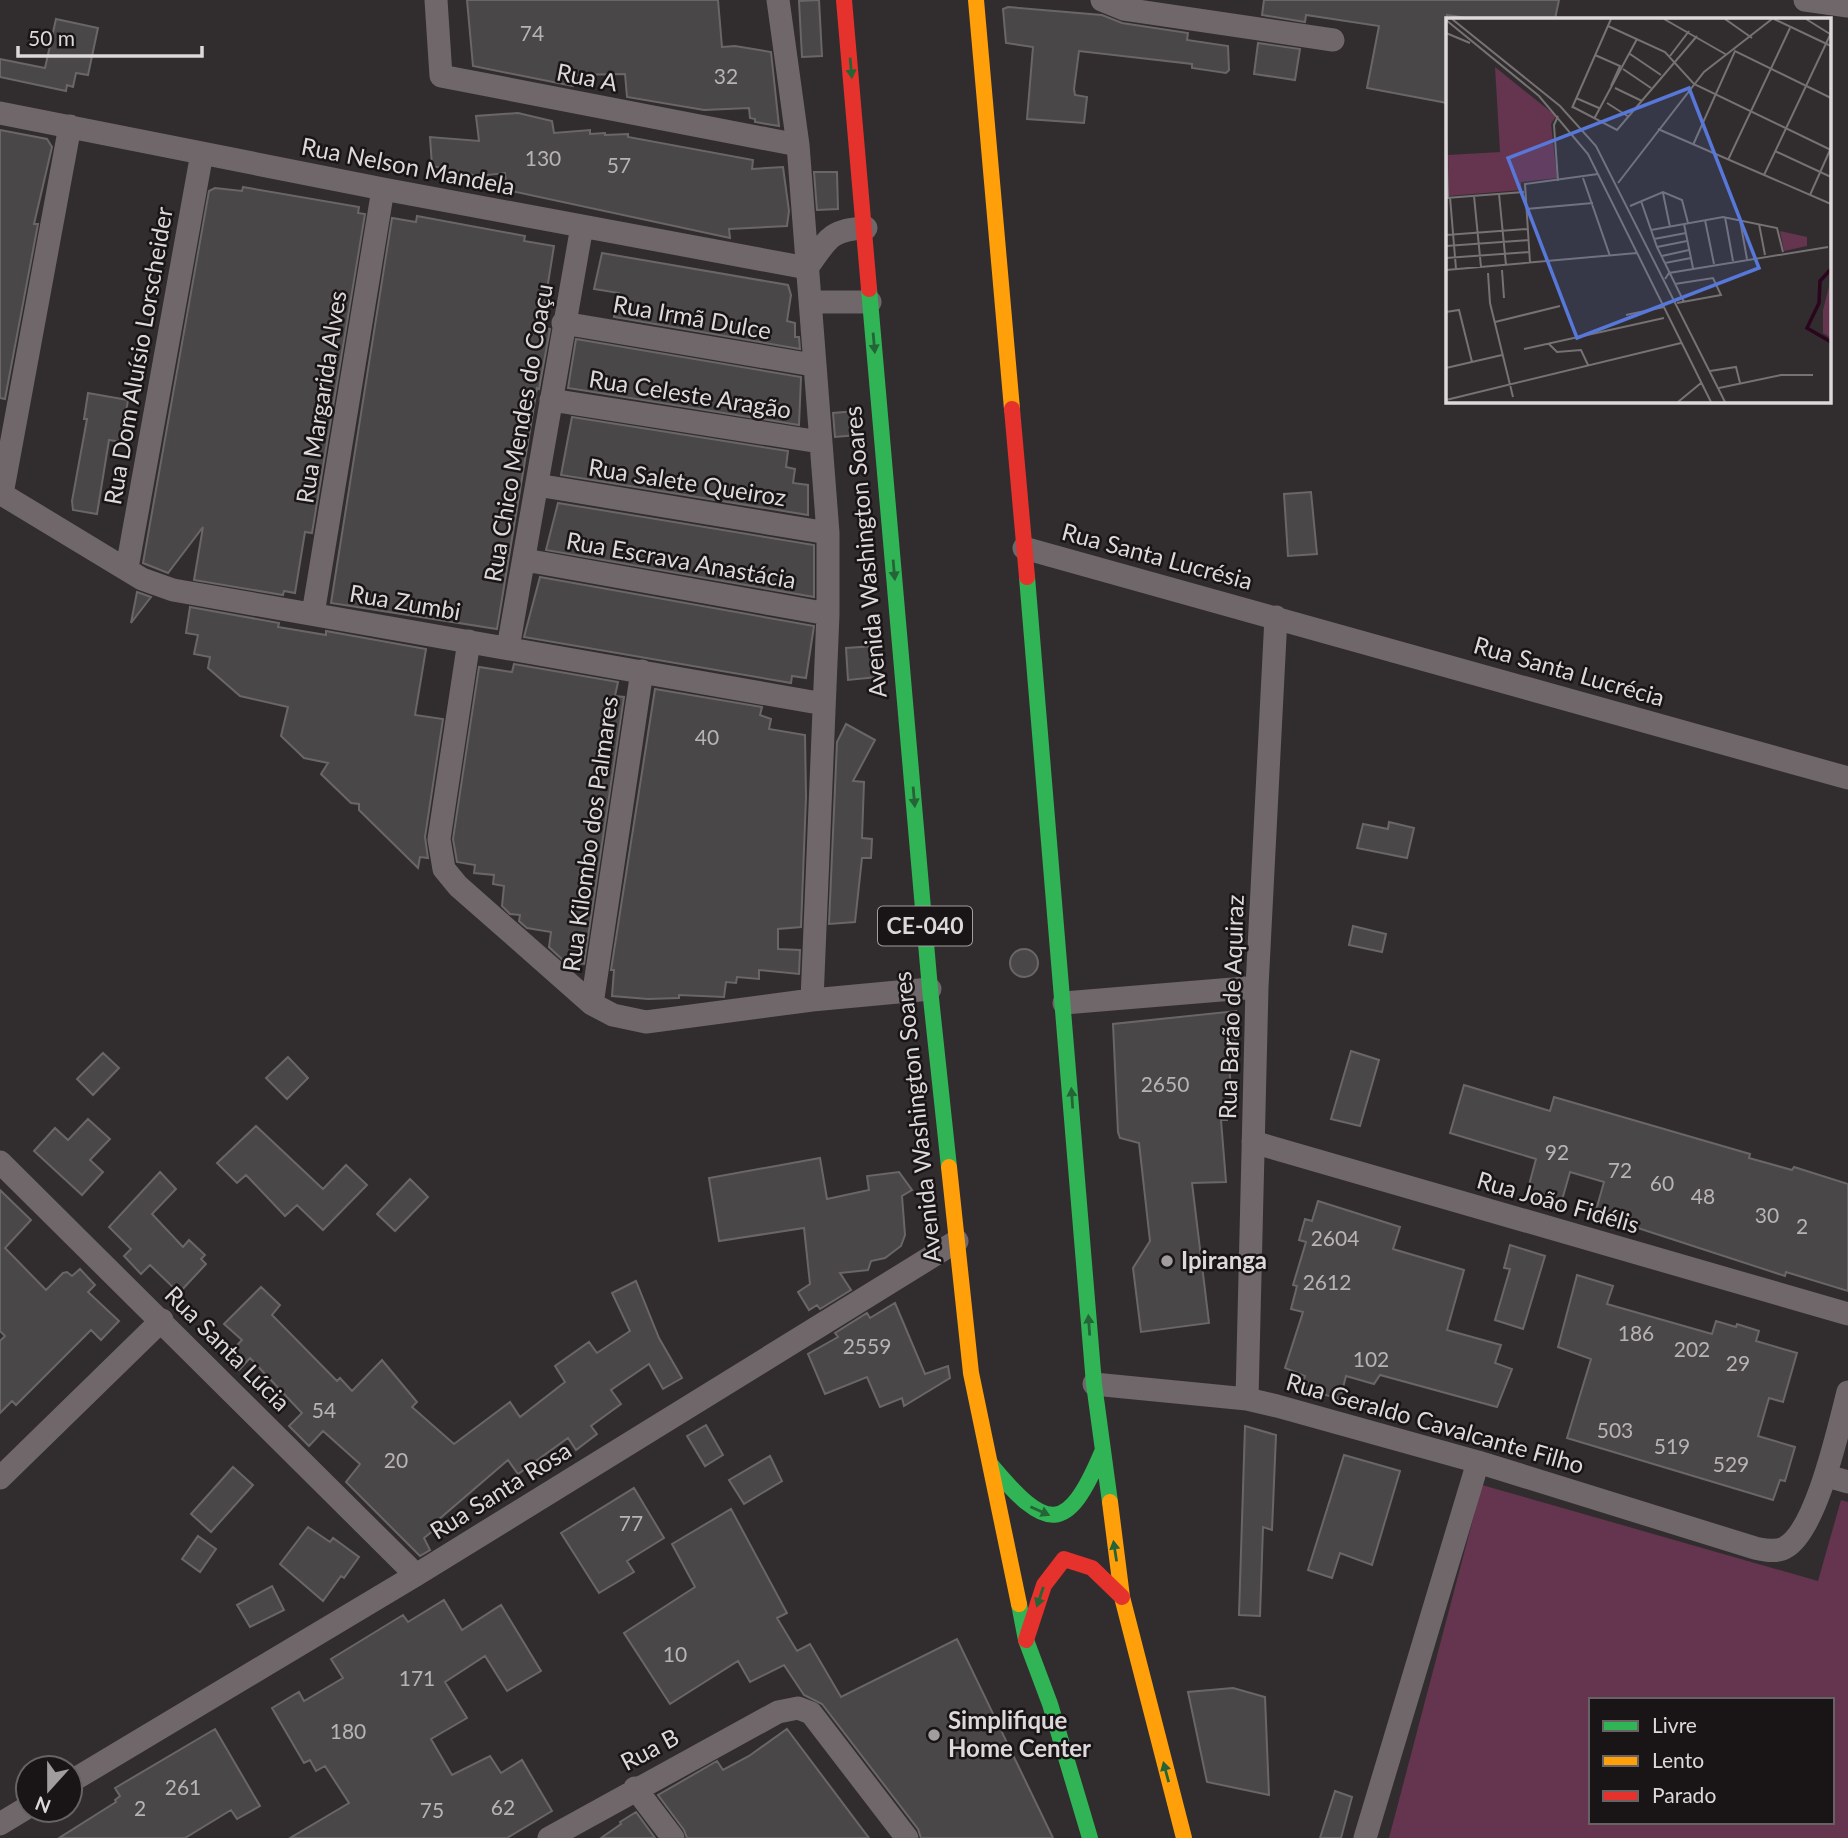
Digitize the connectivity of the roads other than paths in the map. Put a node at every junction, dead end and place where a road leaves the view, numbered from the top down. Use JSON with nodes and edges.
{"nodes":[{"id":1,"x":436,"y":0,"type":"edge"},
{"id":2,"x":778,"y":0,"type":"edge"},
{"id":3,"x":844,"y":0,"type":"edge"},
{"id":4,"x":976,"y":0,"type":"edge"},
{"id":5,"x":1102,"y":0,"type":"edge"},
{"id":6,"x":1805,"y":0,"type":"edge"},
{"id":7,"x":1848,"y":6,"type":"edge"},
{"id":8,"x":1333,"y":40,"type":"dead end"},
{"id":9,"x":0,"y":113,"type":"edge"},
{"id":10,"x":70,"y":126,"type":"junction"},
{"id":11,"x":798,"y":145,"type":"junction"},
{"id":12,"x":202,"y":153,"type":"junction"},
{"id":13,"x":383,"y":190,"type":"junction"},
{"id":14,"x":582,"y":226,"type":"junction"},
{"id":15,"x":866,"y":228,"type":"junction"},
{"id":16,"x":807,"y":268,"type":"junction"},
{"id":17,"x":811,"y":302,"type":"junction"},
{"id":18,"x":870,"y":302,"type":"junction"},
{"id":19,"x":563,"y":323,"type":"junction"},
{"id":20,"x":813,"y":365,"type":"junction"},
{"id":21,"x":551,"y":400,"type":"junction"},
{"id":22,"x":820,"y":442,"type":"junction"},
{"id":23,"x":537,"y":485,"type":"junction"},
{"id":24,"x":1,"y":493,"type":"edge"},
{"id":25,"x":828,"y":533,"type":"junction"},
{"id":26,"x":1024,"y":548,"type":"junction"},
{"id":27,"x":525,"y":559,"type":"junction"},
{"id":28,"x":127,"y":568,"type":"junction"},
{"id":29,"x":313,"y":614,"type":"junction"},
{"id":30,"x":828,"y":614,"type":"junction"},
{"id":31,"x":1276,"y":617,"type":"junction"},
{"id":32,"x":469,"y":641,"type":"junction"},
{"id":33,"x":508,"y":648,"type":"junction"},
{"id":34,"x":642,"y":671,"type":"junction"},
{"id":35,"x":824,"y":704,"type":"junction"},
{"id":36,"x":1848,"y":778,"type":"edge"},
{"id":37,"x":1257,"y":987,"type":"junction"},
{"id":38,"x":930,"y":989,"type":"junction"},
{"id":39,"x":811,"y":1000,"type":"junction"},
{"id":40,"x":1064,"y":1003,"type":"junction"},
{"id":41,"x":592,"y":1004,"type":"junction"},
{"id":42,"x":1253,"y":1142,"type":"junction"},
{"id":43,"x":0,"y":1162,"type":"edge"},
{"id":44,"x":957,"y":1241,"type":"junction"},
{"id":45,"x":1848,"y":1314,"type":"edge"},
{"id":46,"x":162,"y":1320,"type":"junction"},
{"id":47,"x":1094,"y":1384,"type":"junction"},
{"id":48,"x":1848,"y":1392,"type":"edge"},
{"id":49,"x":1247,"y":1399,"type":"junction"},
{"id":50,"x":1102,"y":1452,"type":"junction"},
{"id":51,"x":1478,"y":1462,"type":"junction"},
{"id":52,"x":991,"y":1465,"type":"junction"},
{"id":53,"x":0,"y":1478,"type":"edge"},
{"id":54,"x":1837,"y":1479,"type":"edge"},
{"id":55,"x":416,"y":1575,"type":"junction"},
{"id":56,"x":1122,"y":1597,"type":"junction"},
{"id":57,"x":1026,"y":1640,"type":"junction"},
{"id":58,"x":84,"y":1774,"type":"edge"},
{"id":59,"x":635,"y":1788,"type":"junction"},
{"id":60,"x":549,"y":1838,"type":"edge"},
{"id":61,"x":673,"y":1838,"type":"edge"},
{"id":62,"x":907,"y":1838,"type":"edge"},
{"id":63,"x":1090,"y":1838,"type":"edge"},
{"id":64,"x":1184,"y":1838,"type":"edge"},
{"id":65,"x":1365,"y":1838,"type":"edge"}],
"edges":[{"from":1,"to":11,"type":"street","name":"Rua A"},
{"from":2,"to":11,"type":"street","name":"Avenida Washington Soares"},
{"from":3,"to":15,"type":"highway","name":"Avenida Washington Soares","number":"CE-040","one_way":true},
{"from":4,"to":26,"type":"highway"},
{"from":5,"to":8,"type":"street"},
{"from":6,"to":7,"type":"street"},
{"from":9,"to":10,"type":"street","name":"Rua Nelson Mandela"},
{"from":10,"to":12,"type":"street","name":"Rua Nelson Mandela"},
{"from":10,"to":24,"type":"street"},
{"from":11,"to":16,"type":"street","name":"Avenida Washington Soares"},
{"from":12,"to":13,"type":"street","name":"Rua Nelson Mandela"},
{"from":12,"to":28,"type":"street","name":"Rua Dom Aluísio Lorscheider"},
{"from":13,"to":14,"type":"street","name":"Rua Nelson Mandela"},
{"from":13,"to":29,"type":"street","name":"Rua Margarida Alves"},
{"from":14,"to":16,"type":"street","name":"Rua Nelson Mandela"},
{"from":14,"to":19,"type":"street","name":"Rua Chico Mendes do Coaçu"},
{"from":15,"to":16,"type":"street"},
{"from":15,"to":18,"type":"highway","name":"Avenida Washington Soares","number":"CE-040"},
{"from":16,"to":17,"type":"street","name":"Avenida Washington Soares"},
{"from":17,"to":18,"type":"street"},
{"from":17,"to":20,"type":"street","name":"Avenida Washington Soares"},
{"from":18,"to":38,"type":"highway","name":"Avenida Washington Soares","number":"CE-040","one_way":true},
{"from":19,"to":20,"type":"street","name":"Rua Irmã Dulce"},
{"from":19,"to":21,"type":"street","name":"Rua Chico Mendes do Coaçu"},
{"from":20,"to":22,"type":"street","name":"Avenida Washington Soares"},
{"from":21,"to":22,"type":"street","name":"Rua Celeste Aragão"},
{"from":21,"to":23,"type":"street","name":"Rua Chico Mendes do Coaçu"},
{"from":22,"to":25,"type":"street","name":"Avenida Washington Soares"},
{"from":23,"to":25,"type":"street","name":"Rua Salete Queiroz"},
{"from":23,"to":27,"type":"street","name":"Rua Chico Mendes do Coaçu"},
{"from":24,"to":28,"type":"street","name":"Rua Zumbi"},
{"from":25,"to":30,"type":"street","name":"Avenida Washington Soares"},
{"from":26,"to":31,"type":"street","name":"Rua Santa Lucrésia"},
{"from":26,"to":40,"type":"highway"},
{"from":27,"to":30,"type":"street","name":"Rua Escrava Anastácia"},
{"from":27,"to":33,"type":"street","name":"Rua Chico Mendes do Coaçu"},
{"from":28,"to":29,"type":"street","name":"Rua Zumbi"},
{"from":29,"to":32,"type":"street","name":"Rua Zumbi"},
{"from":30,"to":35,"type":"street","name":"Avenida Washington Soares"},
{"from":31,"to":36,"type":"street","name":"Rua Santa Lucrécia"},
{"from":31,"to":37,"type":"street","name":"Rua Barão de Aquiraz"},
{"from":32,"to":33,"type":"street","name":"Rua Zumbi"},
{"from":32,"to":41,"type":"street"},
{"from":33,"to":34,"type":"street","name":"Rua Zumbi"},
{"from":34,"to":35,"type":"street","name":"Rua Zumbi"},
{"from":34,"to":41,"type":"street","name":"Rua Kilombo dos Palmares"},
{"from":35,"to":39,"type":"street","name":"Avenida Washington Soares"},
{"from":37,"to":40,"type":"street"},
{"from":37,"to":42,"type":"street","name":"Rua Barão de Aquiraz"},
{"from":38,"to":39,"type":"street"},
{"from":38,"to":44,"type":"highway","name":"Avenida Washington Soares","number":"CE-040"},
{"from":39,"to":41,"type":"street"},
{"from":47,"to":40,"type":"highway","one_way":true},
{"from":42,"to":45,"type":"street","name":"Rua João Fidélis"},
{"from":42,"to":49,"type":"street","name":"Rua Barão de Aquiraz"},
{"from":43,"to":46,"type":"street","name":"Rua Santa Lúcia"},
{"from":44,"to":52,"type":"highway","name":"Avenida Washington Soares","number":"CE-040"},
{"from":44,"to":55,"type":"street","name":"Rua Santa Rosa"},
{"from":46,"to":53,"type":"street"},
{"from":46,"to":55,"type":"street","name":"Rua Santa Lúcia"},
{"from":47,"to":49,"type":"street","name":"Rua Geraldo Cavalcante Filho"},
{"from":47,"to":50,"type":"highway"},
{"from":48,"to":54,"type":"street"},
{"from":49,"to":51,"type":"street","name":"Rua Geraldo Cavalcante Filho"},
{"from":52,"to":50,"type":"highway","one_way":true},
{"from":56,"to":50,"type":"highway","one_way":true},
{"from":51,"to":54,"type":"street","name":"Rua Geraldo Cavalcante Filho"},
{"from":51,"to":65,"type":"street"},
{"from":52,"to":57,"type":"highway","name":"Avenida Washington Soares","number":"CE-040"},
{"from":55,"to":58,"type":"street","name":"Rua Santa Rosa"},
{"from":56,"to":57,"type":"highway","one_way":true},
{"from":64,"to":56,"type":"highway","one_way":true},
{"from":57,"to":63,"type":"highway","name":"Avenida Washington Soares","number":"CE-040"},
{"from":59,"to":60,"type":"street","name":"Rua B"},
{"from":59,"to":61,"type":"street"},
{"from":59,"to":62,"type":"street","name":"Rua B"}]}
